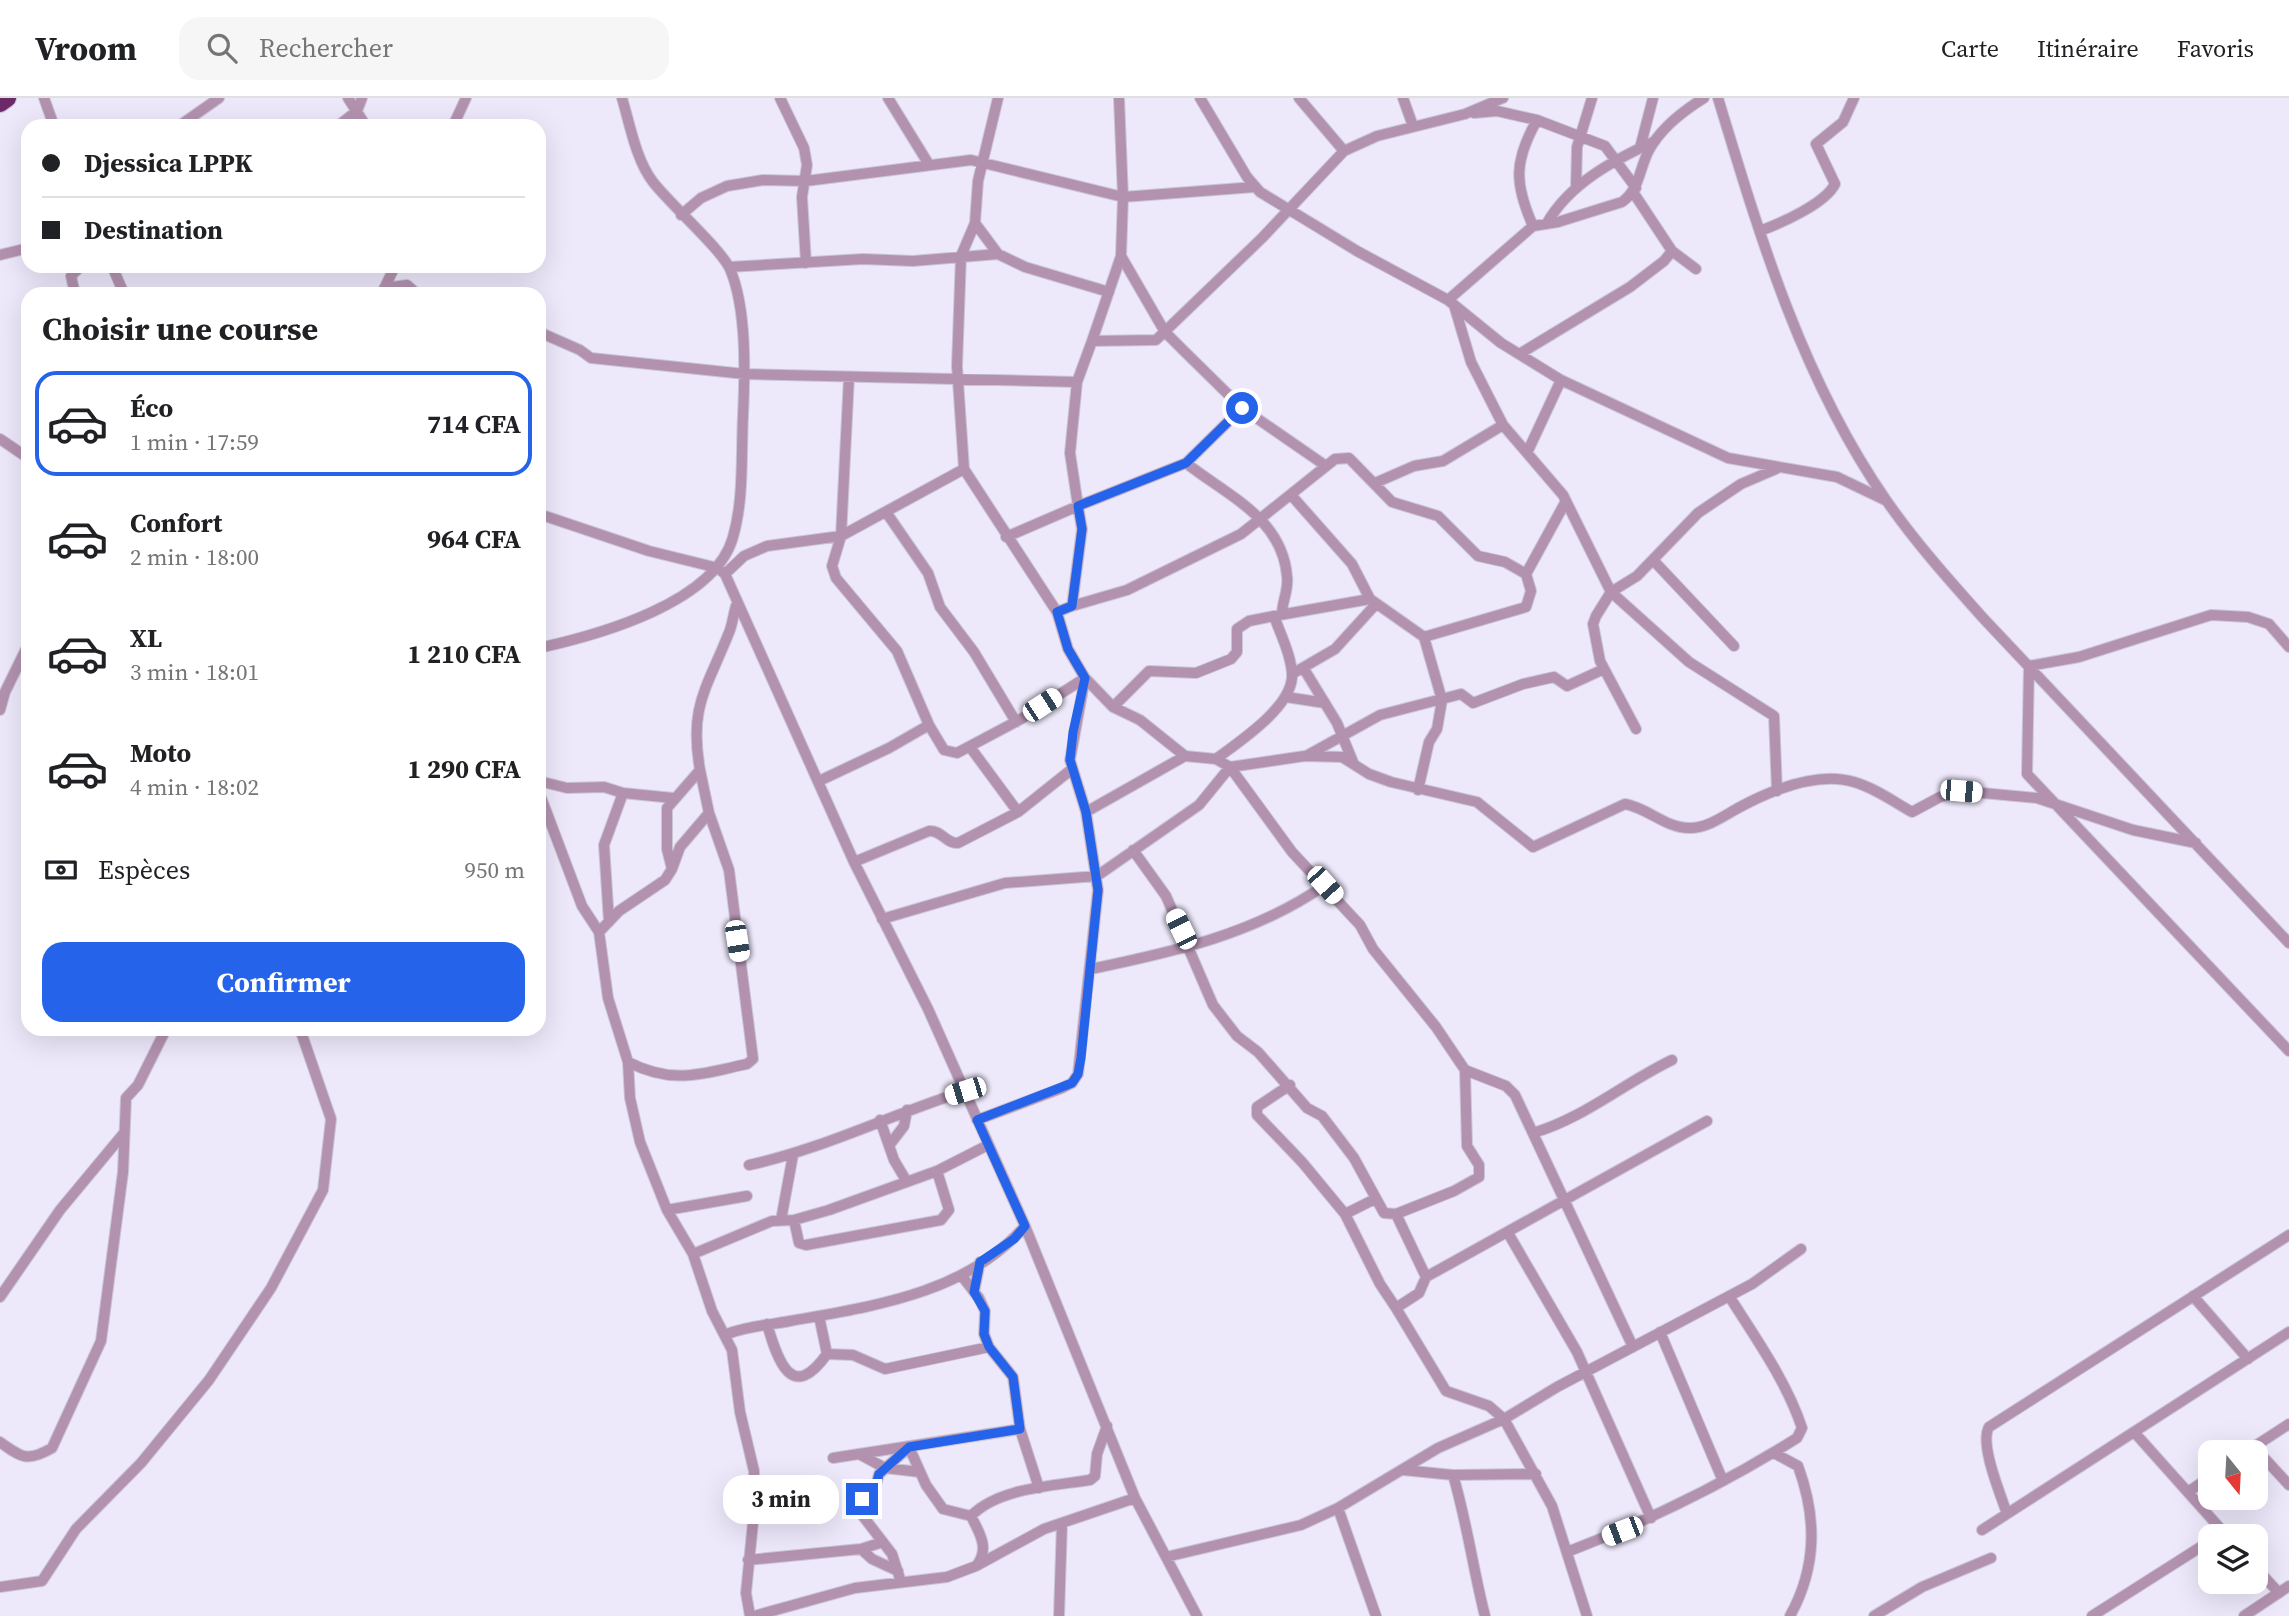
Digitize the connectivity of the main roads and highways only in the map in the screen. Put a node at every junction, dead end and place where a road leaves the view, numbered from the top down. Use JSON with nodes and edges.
{"nodes":[{"id":1,"x":7,"y":98,"type":"edge"},
{"id":2,"x":0,"y":103,"type":"edge"}],
"edges":[{"from":1,"to":2,"type":"highway"}]}
